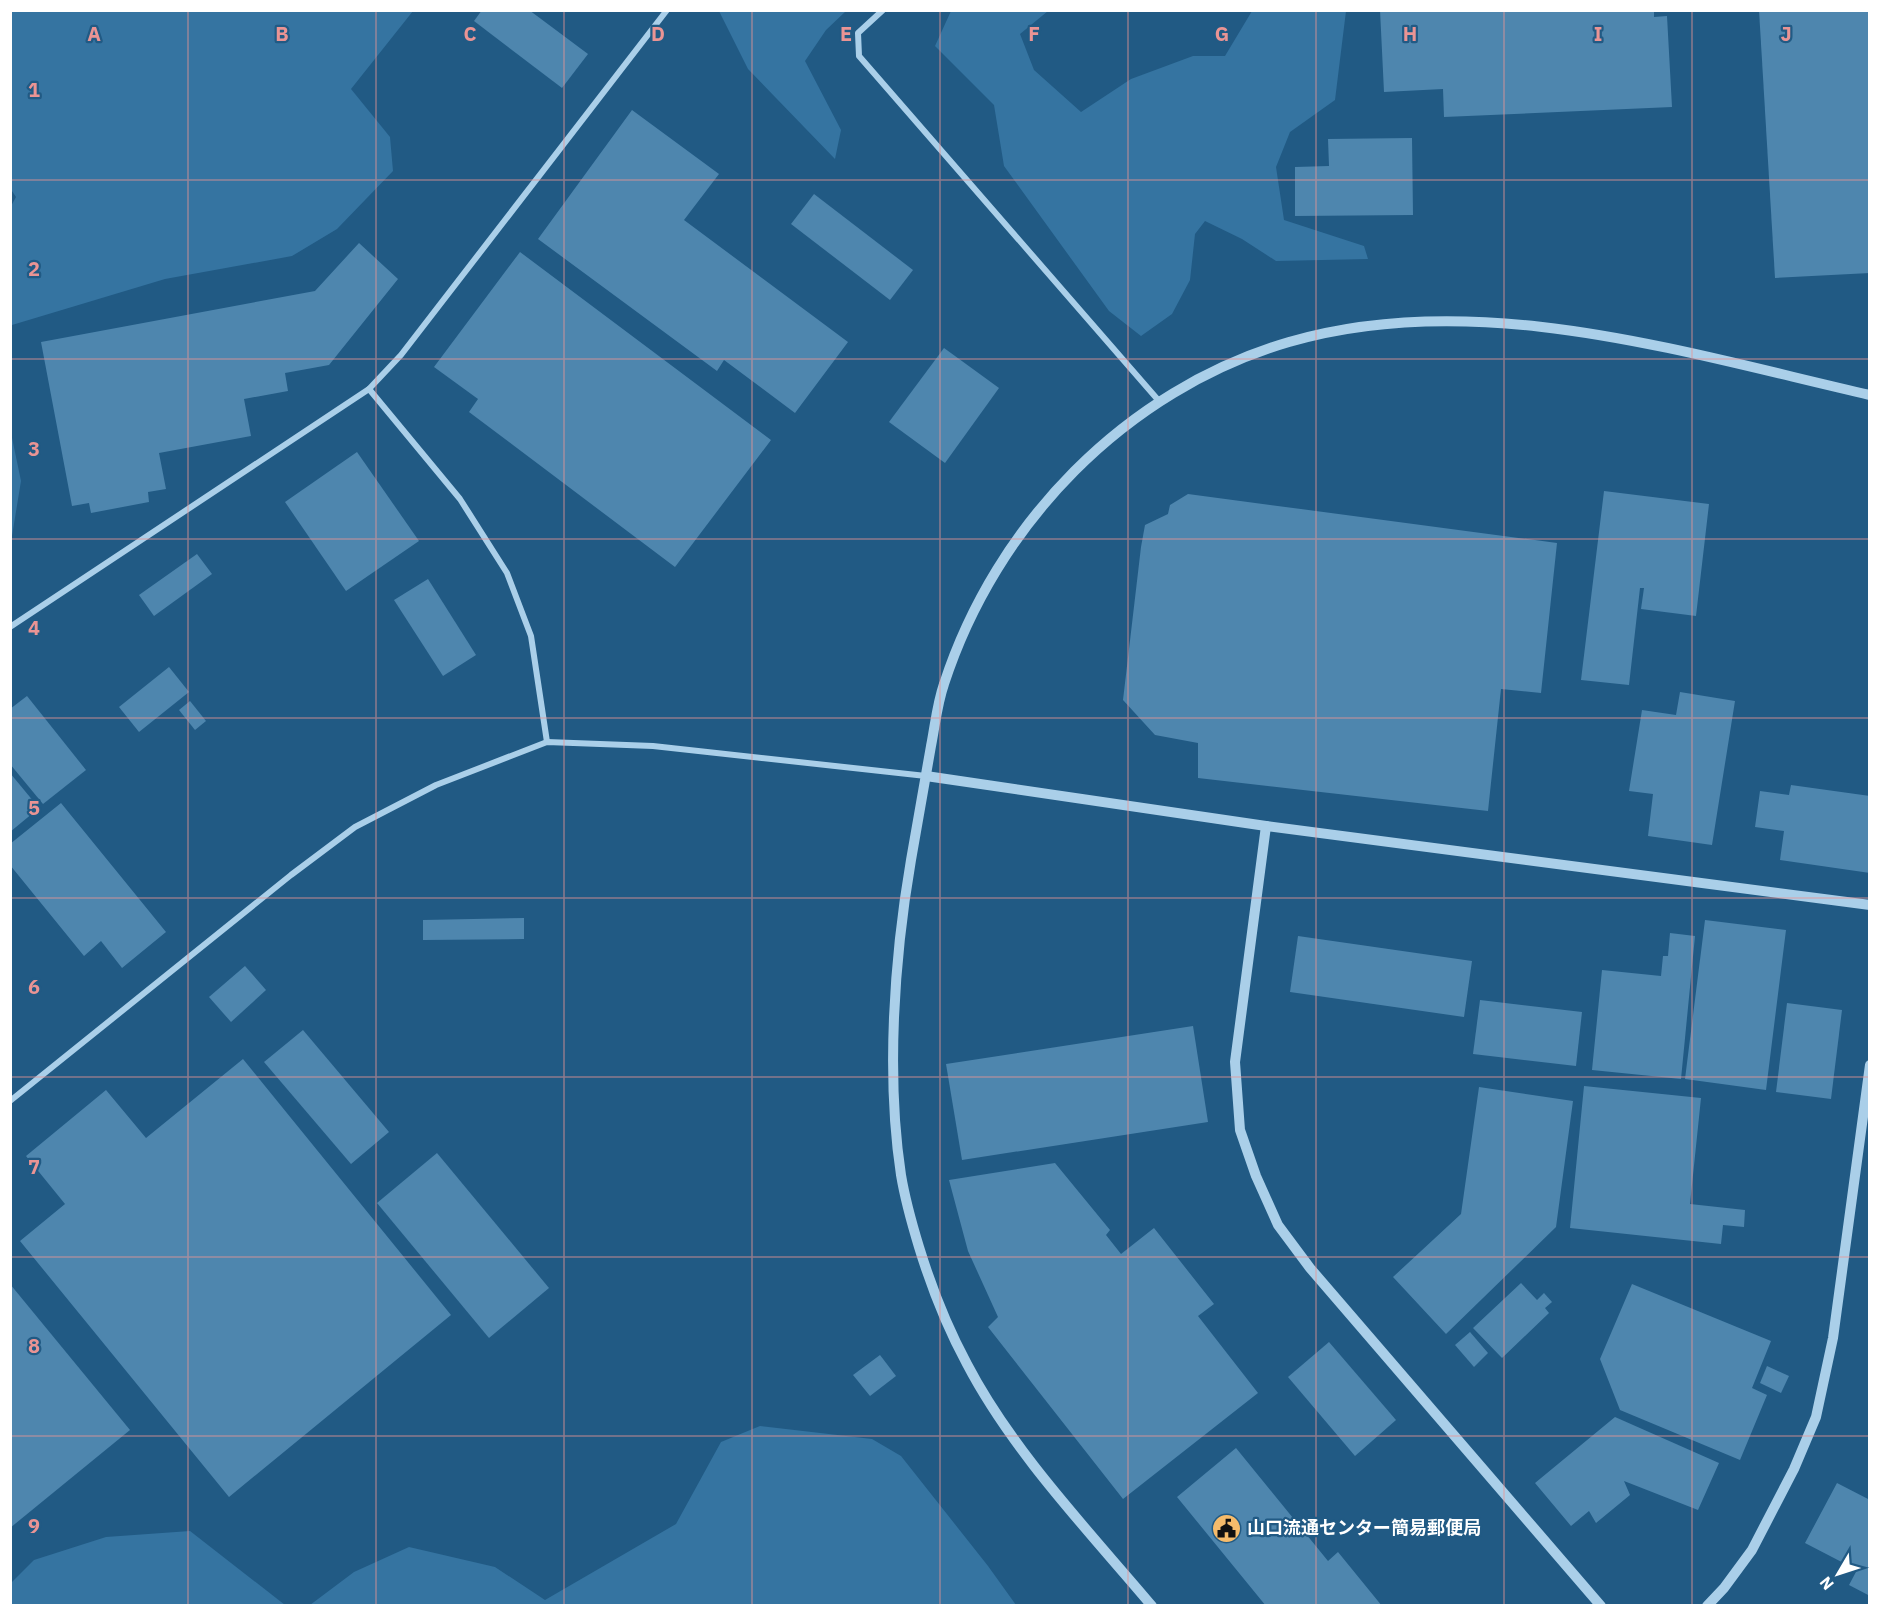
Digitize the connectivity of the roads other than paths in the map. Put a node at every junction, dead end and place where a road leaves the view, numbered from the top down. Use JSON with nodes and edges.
{"nodes":[{"id":1,"x":667,"y":10,"type":"edge"},
{"id":2,"x":884,"y":10,"type":"edge"},
{"id":3,"x":369,"y":389,"type":"junction"},
{"id":4,"x":1869,"y":395,"type":"edge"},
{"id":5,"x":1159,"y":401,"type":"junction"},
{"id":6,"x":10,"y":627,"type":"edge"},
{"id":7,"x":547,"y":742,"type":"junction"},
{"id":8,"x":926,"y":776,"type":"junction"},
{"id":9,"x":1266,"y":826,"type":"junction"},
{"id":10,"x":1869,"y":905,"type":"edge"},
{"id":11,"x":1869,"y":1065,"type":"edge"},
{"id":12,"x":10,"y":1101,"type":"edge"},
{"id":13,"x":1152,"y":1605,"type":"edge"},
{"id":14,"x":1601,"y":1605,"type":"edge"},
{"id":15,"x":1707,"y":1605,"type":"edge"}],
"edges":[{"from":1,"to":3,"type":"street"},
{"from":2,"to":5,"type":"street"},
{"from":3,"to":6,"type":"street"},
{"from":3,"to":7,"type":"street"},
{"from":4,"to":5,"type":"street"},
{"from":5,"to":8,"type":"street"},
{"from":7,"to":8,"type":"street"},
{"from":7,"to":12,"type":"street"},
{"from":8,"to":9,"type":"street"},
{"from":8,"to":13,"type":"street"},
{"from":9,"to":10,"type":"street"},
{"from":9,"to":14,"type":"street"},
{"from":11,"to":15,"type":"street"}]}
